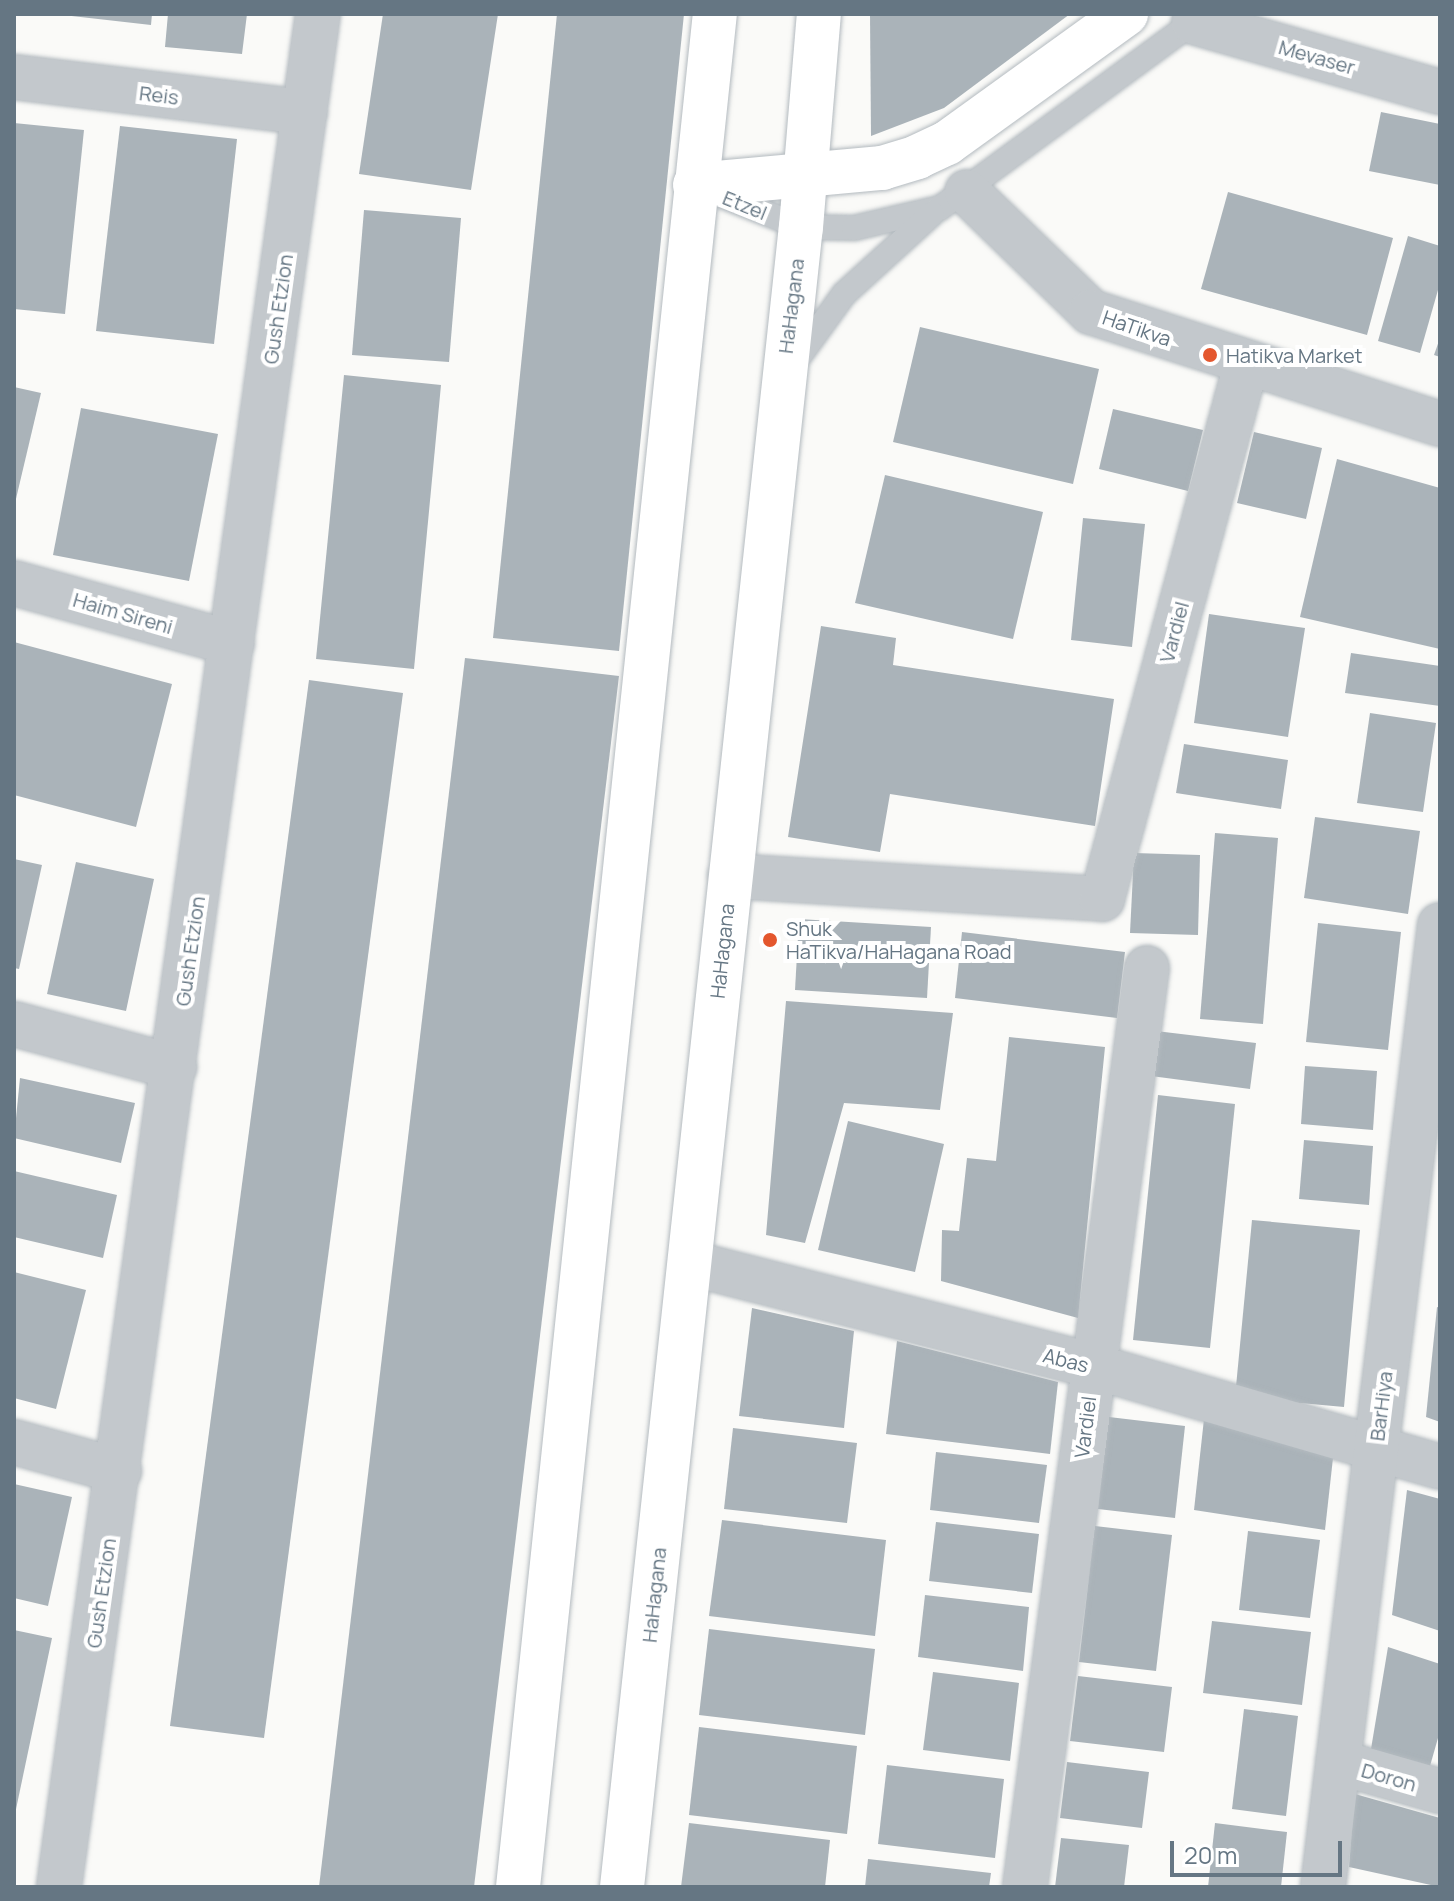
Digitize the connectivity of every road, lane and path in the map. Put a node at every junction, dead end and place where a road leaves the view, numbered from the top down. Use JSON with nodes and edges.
{"nodes":[{"id":1,"x":318,"y":14,"type":"edge"},
{"id":2,"x":715,"y":14,"type":"edge"},
{"id":3,"x":819,"y":14,"type":"edge"},
{"id":4,"x":1126,"y":14,"type":"edge"},
{"id":5,"x":1200,"y":18,"type":"edge"},
{"id":6,"x":14,"y":77,"type":"edge"},
{"id":7,"x":1440,"y":92,"type":"edge"},
{"id":8,"x":305,"y":112,"type":"junction"},
{"id":9,"x":806,"y":173,"type":"junction"},
{"id":10,"x":695,"y":185,"type":"junction"},
{"id":11,"x":953,"y":200,"type":"junction"},
{"id":12,"x":801,"y":227,"type":"junction"},
{"id":13,"x":1246,"y":365,"type":"junction"},
{"id":14,"x":780,"y":398,"type":"junction"},
{"id":15,"x":1440,"y":424,"type":"edge"},
{"id":16,"x":14,"y":583,"type":"edge"},
{"id":17,"x":232,"y":643,"type":"junction"},
{"id":18,"x":730,"y":876,"type":"junction"},
{"id":19,"x":1440,"y":925,"type":"edge"},
{"id":20,"x":1147,"y":968,"type":"dead end"},
{"id":21,"x":14,"y":1024,"type":"edge"},
{"id":22,"x":174,"y":1067,"type":"junction"},
{"id":23,"x":1428,"y":1129,"type":"edge"},
{"id":24,"x":690,"y":1263,"type":"junction"},
{"id":25,"x":1093,"y":1366,"type":"junction"},
{"id":26,"x":14,"y":1442,"type":"edge"},
{"id":27,"x":1376,"y":1448,"type":"junction"},
{"id":28,"x":1440,"y":1467,"type":"edge"},
{"id":29,"x":119,"y":1471,"type":"junction"},
{"id":30,"x":1338,"y":1762,"type":"junction"},
{"id":31,"x":1440,"y":1791,"type":"edge"},
{"id":32,"x":59,"y":1887,"type":"edge"},
{"id":33,"x":518,"y":1887,"type":"edge"},
{"id":34,"x":622,"y":1887,"type":"edge"},
{"id":35,"x":1025,"y":1887,"type":"edge"},
{"id":36,"x":1323,"y":1887,"type":"edge"}],
"edges":[{"from":1,"to":8,"type":"street","name":"Gush Etzion"},
{"from":2,"to":10,"type":"street"},
{"from":3,"to":9,"type":"street","name":"HaHagana"},
{"from":4,"to":9,"type":"street","name":"Etzel"},
{"from":5,"to":7,"type":"street","name":"Mevaser"},
{"from":5,"to":11,"type":"lane","name":"Etzel"},
{"from":6,"to":8,"type":"street","name":"Reis"},
{"from":8,"to":17,"type":"street","name":"Gush Etzion"},
{"from":9,"to":10,"type":"street","name":"Etzel"},
{"from":9,"to":12,"type":"street","name":"HaHagana"},
{"from":10,"to":12,"type":"lane","name":"Etzel"},
{"from":10,"to":33,"type":"street"},
{"from":11,"to":12,"type":"lane","name":"Etzel"},
{"from":11,"to":13,"type":"street","name":"HaTikva"},
{"from":11,"to":14,"type":"lane"},
{"from":12,"to":14,"type":"street","name":"HaHagana"},
{"from":13,"to":15,"type":"street","name":"HaTikva"},
{"from":13,"to":18,"type":"street","name":"Vardiel"},
{"from":14,"to":18,"type":"street","name":"HaHagana"},
{"from":16,"to":17,"type":"street","name":"Haim Sireni"},
{"from":17,"to":22,"type":"street","name":"Gush Etzion"},
{"from":18,"to":24,"type":"street","name":"HaHagana"},
{"from":19,"to":23,"type":"street","name":"BarHiya"},
{"from":20,"to":25,"type":"street","name":"Vardiel"},
{"from":21,"to":22,"type":"street"},
{"from":22,"to":29,"type":"street","name":"Gush Etzion"},
{"from":23,"to":27,"type":"street","name":"BarHiya"},
{"from":24,"to":25,"type":"street","name":"Abas"},
{"from":24,"to":34,"type":"street","name":"HaHagana"},
{"from":25,"to":27,"type":"street","name":"Abas"},
{"from":25,"to":35,"type":"street","name":"Vardiel"},
{"from":26,"to":29,"type":"street"},
{"from":27,"to":28,"type":"street","name":"Abas"},
{"from":27,"to":30,"type":"street","name":"BarHiya"},
{"from":29,"to":32,"type":"street","name":"Gush Etzion"},
{"from":30,"to":31,"type":"street","name":"Doron"},
{"from":30,"to":36,"type":"street","name":"BarHiya"}]}
